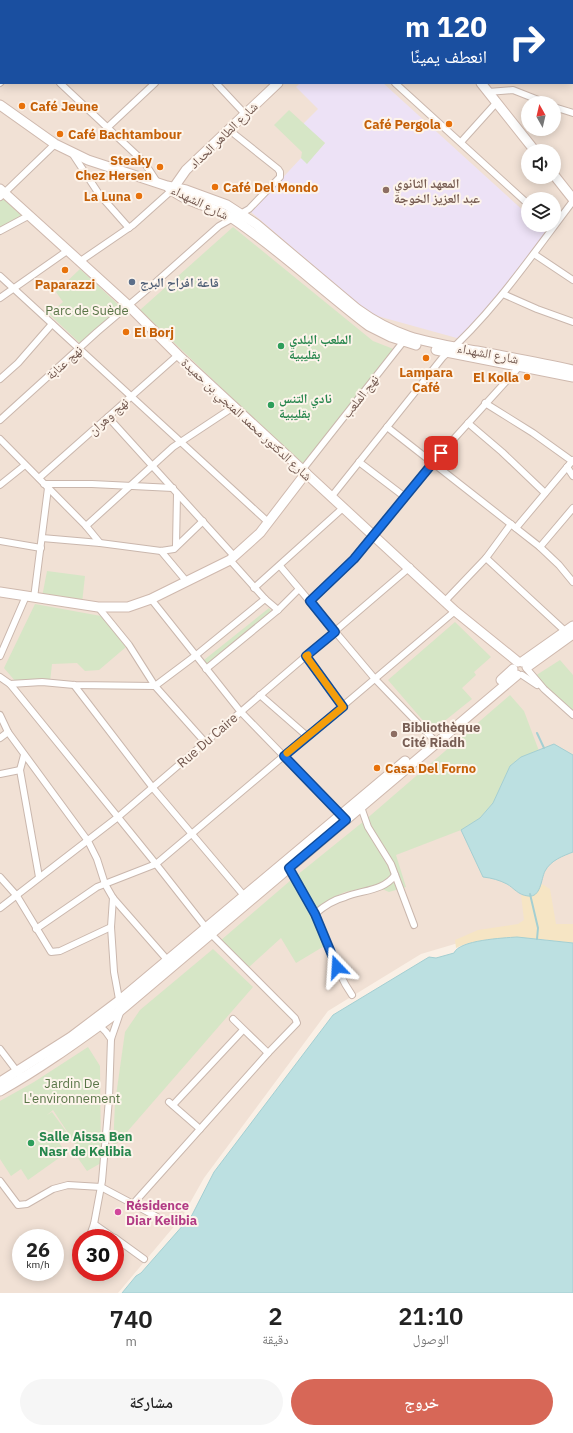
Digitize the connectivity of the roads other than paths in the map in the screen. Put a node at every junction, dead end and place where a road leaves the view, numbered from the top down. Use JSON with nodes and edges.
{"nodes":[{"id":1,"x":61,"y":84,"type":"edge"},
{"id":2,"x":154,"y":84,"type":"edge"},
{"id":3,"x":217,"y":84,"type":"edge"},
{"id":4,"x":277,"y":84,"type":"edge"},
{"id":5,"x":396,"y":84,"type":"edge"},
{"id":6,"x":482,"y":84,"type":"edge"},
{"id":7,"x":488,"y":92,"type":"junction"},
{"id":8,"x":528,"y":96,"type":"edge"},
{"id":9,"x":497,"y":102,"type":"junction"},
{"id":10,"x":0,"y":105,"type":"edge"},
{"id":11,"x":561,"y":109,"type":"edge"},
{"id":12,"x":573,"y":113,"type":"edge"},
{"id":13,"x":245,"y":114,"type":"junction"},
{"id":14,"x":108,"y":127,"type":"junction"},
{"id":15,"x":228,"y":129,"type":"junction"},
{"id":16,"x":461,"y":142,"type":"junction"},
{"id":17,"x":55,"y":144,"type":"junction"},
{"id":18,"x":530,"y":144,"type":"edge"},
{"id":19,"x":72,"y":153,"type":"junction"},
{"id":20,"x":157,"y":182,"type":"junction"},
{"id":21,"x":561,"y":184,"type":"edge"},
{"id":22,"x":171,"y":187,"type":"junction"},
{"id":23,"x":2,"y":194,"type":"edge"},
{"id":24,"x":521,"y":198,"type":"edge"},
{"id":25,"x":573,"y":200,"type":"edge"},
{"id":26,"x":240,"y":213,"type":"junction"},
{"id":27,"x":561,"y":215,"type":"edge"},
{"id":28,"x":28,"y":216,"type":"junction"},
{"id":29,"x":232,"y":218,"type":"junction"},
{"id":30,"x":129,"y":228,"type":"junction"},
{"id":31,"x":0,"y":231,"type":"edge"},
{"id":32,"x":548,"y":232,"type":"edge"},
{"id":33,"x":67,"y":251,"type":"junction"},
{"id":34,"x":534,"y":254,"type":"junction"},
{"id":35,"x":79,"y":262,"type":"junction"},
{"id":36,"x":0,"y":276,"type":"edge"},
{"id":37,"x":573,"y":280,"type":"edge"},
{"id":38,"x":13,"y":288,"type":"junction"},
{"id":39,"x":503,"y":294,"type":"junction"},
{"id":40,"x":0,"y":298,"type":"edge"},
{"id":41,"x":128,"y":306,"type":"junction"},
{"id":42,"x":573,"y":322,"type":"edge"},
{"id":43,"x":52,"y":324,"type":"junction"},
{"id":44,"x":379,"y":328,"type":"junction"},
{"id":45,"x":403,"y":342,"type":"junction"},
{"id":46,"x":80,"y":348,"type":"junction"},
{"id":47,"x":451,"y":350,"type":"junction"},
{"id":48,"x":178,"y":355,"type":"junction"},
{"id":49,"x":519,"y":367,"type":"junction"},
{"id":50,"x":573,"y":370,"type":"edge"},
{"id":51,"x":573,"y":377,"type":"edge"},
{"id":52,"x":0,"y":379,"type":"edge"},
{"id":53,"x":132,"y":396,"type":"junction"},
{"id":54,"x":485,"y":403,"type":"junction"},
{"id":55,"x":235,"y":406,"type":"junction"},
{"id":56,"x":108,"y":417,"type":"junction"},
{"id":57,"x":0,"y":420,"type":"edge"},
{"id":58,"x":468,"y":423,"type":"junction"},
{"id":59,"x":387,"y":427,"type":"junction"},
{"id":60,"x":0,"y":438,"type":"edge"},
{"id":61,"x":180,"y":441,"type":"junction"},
{"id":62,"x":359,"y":462,"type":"junction"},
{"id":63,"x":432,"y":463,"type":"junction"},
{"id":64,"x":571,"y":463,"type":"edge"},
{"id":65,"x":25,"y":465,"type":"junction"},
{"id":66,"x":153,"y":465,"type":"junction"},
{"id":67,"x":304,"y":471,"type":"junction"},
{"id":68,"x":573,"y":476,"type":"edge"},
{"id":69,"x":39,"y":478,"type":"junction"},
{"id":70,"x":0,"y":485,"type":"edge"},
{"id":71,"x":46,"y":486,"type":"junction"},
{"id":72,"x":129,"y":487,"type":"junction"},
{"id":73,"x":175,"y":491,"type":"junction"},
{"id":74,"x":545,"y":493,"type":"junction"},
{"id":75,"x":332,"y":496,"type":"junction"},
{"id":76,"x":405,"y":497,"type":"junction"},
{"id":77,"x":344,"y":507,"type":"junction"},
{"id":78,"x":573,"y":508,"type":"edge"},
{"id":79,"x":203,"y":521,"type":"junction"},
{"id":80,"x":268,"y":522,"type":"junction"},
{"id":81,"x":86,"y":526,"type":"junction"},
{"id":82,"x":514,"y":526,"type":"junction"},
{"id":83,"x":375,"y":536,"type":"junction"},
{"id":84,"x":42,"y":538,"type":"junction"},
{"id":85,"x":0,"y":542,"type":"edge"},
{"id":86,"x":100,"y":543,"type":"junction"},
{"id":87,"x":176,"y":546,"type":"junction"},
{"id":88,"x":540,"y":547,"type":"junction"},
{"id":89,"x":41,"y":548,"type":"junction"},
{"id":90,"x":161,"y":551,"type":"junction"},
{"id":91,"x":232,"y":558,"type":"junction"},
{"id":92,"x":486,"y":558,"type":"junction"},
{"id":93,"x":280,"y":566,"type":"junction"},
{"id":94,"x":410,"y":567,"type":"junction"},
{"id":95,"x":573,"y":570,"type":"edge"},
{"id":96,"x":568,"y":575,"type":"junction"},
{"id":97,"x":187,"y":582,"type":"junction"},
{"id":98,"x":573,"y":582,"type":"edge"},
{"id":99,"x":254,"y":588,"type":"junction"},
{"id":100,"x":299,"y":589,"type":"junction"},
{"id":101,"x":0,"y":592,"type":"edge"},
{"id":102,"x":30,"y":597,"type":"junction"},
{"id":103,"x":152,"y":599,"type":"junction"},
{"id":104,"x":264,"y":599,"type":"junction"},
{"id":105,"x":310,"y":601,"type":"junction"},
{"id":106,"x":445,"y":601,"type":"junction"},
{"id":107,"x":98,"y":607,"type":"junction"},
{"id":108,"x":278,"y":610,"type":"junction"},
{"id":109,"x":456,"y":611,"type":"junction"},
{"id":110,"x":573,"y":626,"type":"edge"},
{"id":111,"x":335,"y":632,"type":"junction"},
{"id":112,"x":569,"y":633,"type":"edge"},
{"id":113,"x":0,"y":656,"type":"edge"},
{"id":114,"x":195,"y":656,"type":"junction"},
{"id":115,"x":306,"y":656,"type":"junction"},
{"id":116,"x":520,"y":668,"type":"junction"},
{"id":117,"x":206,"y":670,"type":"junction"},
{"id":118,"x":0,"y":677,"type":"edge"},
{"id":119,"x":375,"y":679,"type":"junction"},
{"id":120,"x":10,"y":684,"type":"junction"},
{"id":121,"x":74,"y":685,"type":"junction"},
{"id":122,"x":154,"y":686,"type":"junction"},
{"id":123,"x":260,"y":695,"type":"junction"},
{"id":124,"x":343,"y":707,"type":"junction"},
{"id":125,"x":240,"y":711,"type":"junction"},
{"id":126,"x":0,"y":715,"type":"edge"},
{"id":127,"x":573,"y":715,"type":"edge"},
{"id":128,"x":8,"y":732,"type":"junction"},
{"id":129,"x":307,"y":736,"type":"junction"},
{"id":130,"x":0,"y":738,"type":"edge"},
{"id":131,"x":435,"y":740,"type":"junction"},
{"id":132,"x":204,"y":742,"type":"junction"},
{"id":133,"x":24,"y":755,"type":"junction"},
{"id":134,"x":284,"y":756,"type":"junction"},
{"id":135,"x":20,"y":770,"type":"junction"},
{"id":136,"x":0,"y":774,"type":"edge"},
{"id":137,"x":153,"y":788,"type":"junction"},
{"id":138,"x":361,"y":807,"type":"junction"},
{"id":139,"x":118,"y":817,"type":"junction"},
{"id":140,"x":343,"y":817,"type":"junction"},
{"id":141,"x":192,"y":834,"type":"junction"},
{"id":142,"x":88,"y":841,"type":"junction"},
{"id":143,"x":156,"y":864,"type":"junction"},
{"id":144,"x":289,"y":868,"type":"junction"},
{"id":145,"x":395,"y":875,"type":"junction"},
{"id":146,"x":0,"y":877,"type":"edge"},
{"id":147,"x":39,"y":877,"type":"junction"},
{"id":148,"x":105,"y":884,"type":"junction"},
{"id":149,"x":17,"y":896,"type":"junction"},
{"id":150,"x":113,"y":898,"type":"junction"},
{"id":151,"x":247,"y":898,"type":"junction"},
{"id":152,"x":0,"y":908,"type":"edge"},
{"id":153,"x":315,"y":914,"type":"junction"},
{"id":154,"x":414,"y":925,"type":"dead end"},
{"id":155,"x":111,"y":927,"type":"junction"},
{"id":156,"x":36,"y":929,"type":"junction"},
{"id":157,"x":208,"y":931,"type":"junction"},
{"id":158,"x":171,"y":964,"type":"junction"},
{"id":159,"x":352,"y":995,"type":"dead end"},
{"id":160,"x":120,"y":1000,"type":"junction"},
{"id":161,"x":121,"y":1010,"type":"junction"},
{"id":162,"x":234,"y":1020,"type":"dead end"},
{"id":163,"x":99,"y":1025,"type":"junction"},
{"id":164,"x":243,"y":1030,"type":"junction"},
{"id":165,"x":111,"y":1039,"type":"junction"},
{"id":166,"x":0,"y":1049,"type":"edge"},
{"id":167,"x":268,"y":1053,"type":"junction"},
{"id":168,"x":20,"y":1075,"type":"junction"},
{"id":169,"x":0,"y":1082,"type":"edge"},
{"id":170,"x":0,"y":1091,"type":"edge"},
{"id":171,"x":200,"y":1129,"type":"junction"},
{"id":172,"x":0,"y":1181,"type":"edge"},
{"id":173,"x":100,"y":1187,"type":"junction"},
{"id":174,"x":133,"y":1204,"type":"junction"},
{"id":175,"x":159,"y":1218,"type":"dead end"},
{"id":176,"x":94,"y":1224,"type":"junction"},
{"id":177,"x":92,"y":1229,"type":"edge"},
{"id":178,"x":102,"y":1229,"type":"edge"},
{"id":179,"x":124,"y":1245,"type":"edge"},
{"id":180,"x":144,"y":1259,"type":"dead end"}],
"edges":[{"from":1,"to":14,"type":"street"},
{"from":2,"to":14,"type":"street"},
{"from":3,"to":13,"type":"street"},
{"from":4,"to":13,"type":"street","name":"شارع الطاهر الحداد"},
{"from":5,"to":16,"type":"street"},
{"from":6,"to":7,"type":"street"},
{"from":7,"to":8,"type":"street"},
{"from":7,"to":9,"type":"street"},
{"from":9,"to":16,"type":"street"},
{"from":9,"to":18,"type":"street"},
{"from":10,"to":17,"type":"street"},
{"from":11,"to":12,"type":"street"},
{"from":13,"to":15,"type":"street","name":"شارع الطاهر الحداد"},
{"from":14,"to":20,"type":"street"},
{"from":15,"to":22,"type":"street","name":"شارع الطاهر الحداد"},
{"from":15,"to":26,"type":"street","name":"نهج عنابة"},
{"from":16,"to":24,"type":"street"},
{"from":17,"to":19,"type":"street"},
{"from":17,"to":23,"type":"street"},
{"from":19,"to":20,"type":"street"},
{"from":19,"to":30,"type":"street"},
{"from":20,"to":22,"type":"street"},
{"from":21,"to":25,"type":"street"},
{"from":22,"to":26,"type":"street","name":"شارع الشهداء"},
{"from":22,"to":29,"type":"street","name":"شارع الشهداء"},
{"from":22,"to":30,"type":"street"},
{"from":23,"to":28,"type":"street","name":"شارع الدكتور محمد المنجي بن حميدة"},
{"from":25,"to":27,"type":"street"},
{"from":26,"to":29,"type":"street","name":"نهج عنابة"},
{"from":26,"to":44,"type":"street","name":"شارع الشهداء"},
{"from":28,"to":31,"type":"street"},
{"from":28,"to":33,"type":"street","name":"شارع الدكتور محمد المنجي بن حميدة"},
{"from":29,"to":41,"type":"street","name":"نهج عنابة"},
{"from":29,"to":44,"type":"street","name":"شارع الشهداء"},
{"from":30,"to":35,"type":"street"},
{"from":32,"to":34,"type":"street"},
{"from":33,"to":35,"type":"street","name":"شارع الدكتور محمد المنجي بن حميدة"},
{"from":33,"to":38,"type":"street"},
{"from":34,"to":37,"type":"street"},
{"from":34,"to":39,"type":"street"},
{"from":35,"to":41,"type":"street","name":"شارع الدكتور محمد المنجي بن حميدة"},
{"from":36,"to":38,"type":"street"},
{"from":38,"to":40,"type":"street"},
{"from":38,"to":43,"type":"street"},
{"from":39,"to":42,"type":"street"},
{"from":39,"to":47,"type":"street"},
{"from":41,"to":46,"type":"street","name":"نهج عنابة"},
{"from":41,"to":48,"type":"street","name":"شارع الدكتور محمد المنجي بن حميدة"},
{"from":43,"to":46,"type":"street"},
{"from":43,"to":52,"type":"street"},
{"from":44,"to":45,"type":"street","name":"شارع الشهداء"},
{"from":44,"to":47,"type":"street","name":"شارع الشهداء"},
{"from":45,"to":47,"type":"street","name":"شارع الشهداء"},
{"from":45,"to":67,"type":"street","name":"نهج الملعب"},
{"from":46,"to":53,"type":"street"},
{"from":46,"to":57,"type":"street","name":"نهج عنابة"},
{"from":47,"to":49,"type":"street","name":"شارع الشهداء"},
{"from":47,"to":50,"type":"street","name":"شارع الشهداء"},
{"from":47,"to":59,"type":"street"},
{"from":48,"to":53,"type":"street","name":"نهج وهران"},
{"from":48,"to":55,"type":"street","name":"شارع الدكتور محمد المنجي بن حميدة"},
{"from":49,"to":51,"type":"street","name":"شارع الشهداء"},
{"from":49,"to":54,"type":"street"},
{"from":53,"to":56,"type":"street","name":"نهج وهران"},
{"from":53,"to":61,"type":"street"},
{"from":54,"to":58,"type":"street"},
{"from":54,"to":64,"type":"street"},
{"from":55,"to":61,"type":"street"},
{"from":55,"to":67,"type":"street","name":"شارع الدكتور محمد المنجي بن حميدة"},
{"from":56,"to":66,"type":"street"},
{"from":56,"to":69,"type":"street","name":"نهج وهران"},
{"from":58,"to":63,"type":"street"},
{"from":58,"to":74,"type":"street"},
{"from":59,"to":62,"type":"street"},
{"from":59,"to":63,"type":"street"},
{"from":60,"to":65,"type":"street"},
{"from":61,"to":66,"type":"street"},
{"from":61,"to":80,"type":"street"},
{"from":62,"to":75,"type":"street"},
{"from":62,"to":76,"type":"street"},
{"from":63,"to":76,"type":"street"},
{"from":63,"to":82,"type":"street"},
{"from":64,"to":68,"type":"street"},
{"from":64,"to":74,"type":"street"},
{"from":65,"to":69,"type":"street"},
{"from":65,"to":70,"type":"street"},
{"from":66,"to":72,"type":"street"},
{"from":66,"to":73,"type":"street"},
{"from":67,"to":75,"type":"street","name":"شارع الدكتور محمد المنجي بن حميدة"},
{"from":67,"to":80,"type":"street"},
{"from":69,"to":71,"type":"street"},
{"from":71,"to":72,"type":"street"},
{"from":71,"to":81,"type":"street"},
{"from":71,"to":84,"type":"street"},
{"from":72,"to":73,"type":"street"},
{"from":72,"to":81,"type":"street"},
{"from":73,"to":79,"type":"street"},
{"from":73,"to":87,"type":"street"},
{"from":74,"to":82,"type":"street"},
{"from":75,"to":77,"type":"street","name":"شارع الدكتور محمد المنجي بن حميدة"},
{"from":76,"to":83,"type":"street"},
{"from":77,"to":83,"type":"street","name":"شارع الدكتور محمد المنجي بن حميدة"},
{"from":77,"to":93,"type":"street"},
{"from":78,"to":88,"type":"street"},
{"from":79,"to":87,"type":"street"},
{"from":79,"to":91,"type":"street"},
{"from":80,"to":91,"type":"street"},
{"from":81,"to":86,"type":"street"},
{"from":82,"to":88,"type":"street"},
{"from":82,"to":92,"type":"street"},
{"from":83,"to":94,"type":"street","name":"شارع الدكتور محمد المنجي بن حميدة"},
{"from":83,"to":105,"type":"street"},
{"from":84,"to":86,"type":"street"},
{"from":84,"to":89,"type":"street"},
{"from":85,"to":89,"type":"street"},
{"from":86,"to":90,"type":"street"},
{"from":87,"to":90,"type":"street"},
{"from":88,"to":96,"type":"street"},
{"from":89,"to":102,"type":"street"},
{"from":90,"to":97,"type":"street"},
{"from":91,"to":97,"type":"street"},
{"from":91,"to":99,"type":"street"},
{"from":92,"to":106,"type":"street"},
{"from":92,"to":112,"type":"street"},
{"from":93,"to":99,"type":"street"},
{"from":93,"to":100,"type":"street"},
{"from":94,"to":106,"type":"street","name":"شارع الدكتور محمد المنجي بن حميدة"},
{"from":94,"to":111,"type":"street","name":"Rue Du Caire"},
{"from":95,"to":96,"type":"street"},
{"from":96,"to":98,"type":"street"},
{"from":97,"to":103,"type":"street"},
{"from":99,"to":104,"type":"street"},
{"from":100,"to":105,"type":"street"},
{"from":100,"to":108,"type":"street"},
{"from":101,"to":102,"type":"street"},
{"from":102,"to":107,"type":"street"},
{"from":102,"to":113,"type":"street"},
{"from":103,"to":107,"type":"street"},
{"from":103,"to":114,"type":"street"},
{"from":104,"to":108,"type":"street"},
{"from":104,"to":114,"type":"street"},
{"from":105,"to":111,"type":"street"},
{"from":106,"to":109,"type":"street","name":"شارع الدكتور محمد المنجي بن حميدة"},
{"from":107,"to":122,"type":"street"},
{"from":108,"to":117,"type":"street"},
{"from":109,"to":116,"type":"street","name":"شارع الدكتور محمد المنجي بن حميدة"},
{"from":109,"to":119,"type":"street"},
{"from":110,"to":112,"type":"street"},
{"from":111,"to":115,"type":"street","name":"Rue Du Caire"},
{"from":111,"to":119,"type":"street"},
{"from":112,"to":116,"type":"street"},
{"from":114,"to":117,"type":"street"},
{"from":114,"to":122,"type":"street"},
{"from":115,"to":123,"type":"street","name":"Rue Du Caire"},
{"from":115,"to":124,"type":"street"},
{"from":116,"to":127,"type":"street"},
{"from":116,"to":131,"type":"street"},
{"from":117,"to":125,"type":"street"},
{"from":118,"to":120,"type":"street"},
{"from":119,"to":124,"type":"street"},
{"from":119,"to":131,"type":"street"},
{"from":120,"to":121,"type":"street"},
{"from":120,"to":139,"type":"street"},
{"from":121,"to":122,"type":"street"},
{"from":121,"to":137,"type":"street"},
{"from":122,"to":132,"type":"street"},
{"from":123,"to":125,"type":"street","name":"Rue Du Caire"},
{"from":123,"to":129,"type":"street"},
{"from":124,"to":129,"type":"street"},
{"from":125,"to":132,"type":"street","name":"Rue Du Caire"},
{"from":125,"to":134,"type":"street"},
{"from":126,"to":128,"type":"street"},
{"from":128,"to":130,"type":"street"},
{"from":128,"to":133,"type":"street"},
{"from":129,"to":134,"type":"street"},
{"from":131,"to":138,"type":"street"},
{"from":131,"to":140,"type":"street"},
{"from":132,"to":137,"type":"street","name":"Rue Du Caire"},
{"from":133,"to":135,"type":"street"},
{"from":133,"to":142,"type":"street"},
{"from":134,"to":140,"type":"street"},
{"from":134,"to":141,"type":"street"},
{"from":135,"to":136,"type":"street"},
{"from":135,"to":147,"type":"street"},
{"from":137,"to":139,"type":"street","name":"Rue Du Caire"},
{"from":137,"to":141,"type":"street"},
{"from":138,"to":140,"type":"street"},
{"from":138,"to":145,"type":"street"},
{"from":139,"to":142,"type":"street","name":"Rue Du Caire"},
{"from":139,"to":143,"type":"street"},
{"from":140,"to":144,"type":"street"},
{"from":140,"to":151,"type":"street"},
{"from":141,"to":143,"type":"street"},
{"from":141,"to":151,"type":"street"},
{"from":142,"to":147,"type":"street","name":"Rue Du Caire"},
{"from":142,"to":148,"type":"street"},
{"from":143,"to":148,"type":"street"},
{"from":143,"to":157,"type":"street"},
{"from":144,"to":151,"type":"street"},
{"from":144,"to":153,"type":"street"},
{"from":145,"to":153,"type":"street"},
{"from":145,"to":154,"type":"street"},
{"from":146,"to":149,"type":"street"},
{"from":147,"to":149,"type":"street","name":"Rue Du Caire"},
{"from":148,"to":150,"type":"street"},
{"from":148,"to":156,"type":"street"},
{"from":149,"to":152,"type":"street","name":"Rue Du Caire"},
{"from":149,"to":156,"type":"street"},
{"from":150,"to":155,"type":"street"},
{"from":150,"to":158,"type":"street"},
{"from":151,"to":157,"type":"street"},
{"from":153,"to":159,"type":"street"},
{"from":155,"to":156,"type":"street"},
{"from":155,"to":160,"type":"street"},
{"from":157,"to":158,"type":"street"},
{"from":157,"to":167,"type":"street"},
{"from":158,"to":160,"type":"street"},
{"from":158,"to":161,"type":"street"},
{"from":160,"to":161,"type":"street"},
{"from":160,"to":168,"type":"street"},
{"from":161,"to":163,"type":"street"},
{"from":161,"to":165,"type":"street"},
{"from":162,"to":164,"type":"street"},
{"from":163,"to":165,"type":"street"},
{"from":163,"to":168,"type":"street"},
{"from":164,"to":167,"type":"street"},
{"from":164,"to":171,"type":"street"},
{"from":165,"to":173,"type":"street"},
{"from":166,"to":168,"type":"street"},
{"from":167,"to":171,"type":"street"},
{"from":168,"to":169,"type":"street"},
{"from":168,"to":170,"type":"street"},
{"from":171,"to":174,"type":"street"},
{"from":172,"to":173,"type":"street"},
{"from":173,"to":174,"type":"street"},
{"from":173,"to":176,"type":"street"},
{"from":174,"to":175,"type":"street"},
{"from":176,"to":177,"type":"street"},
{"from":176,"to":178,"type":"street"},
{"from":179,"to":180,"type":"street"}]}
